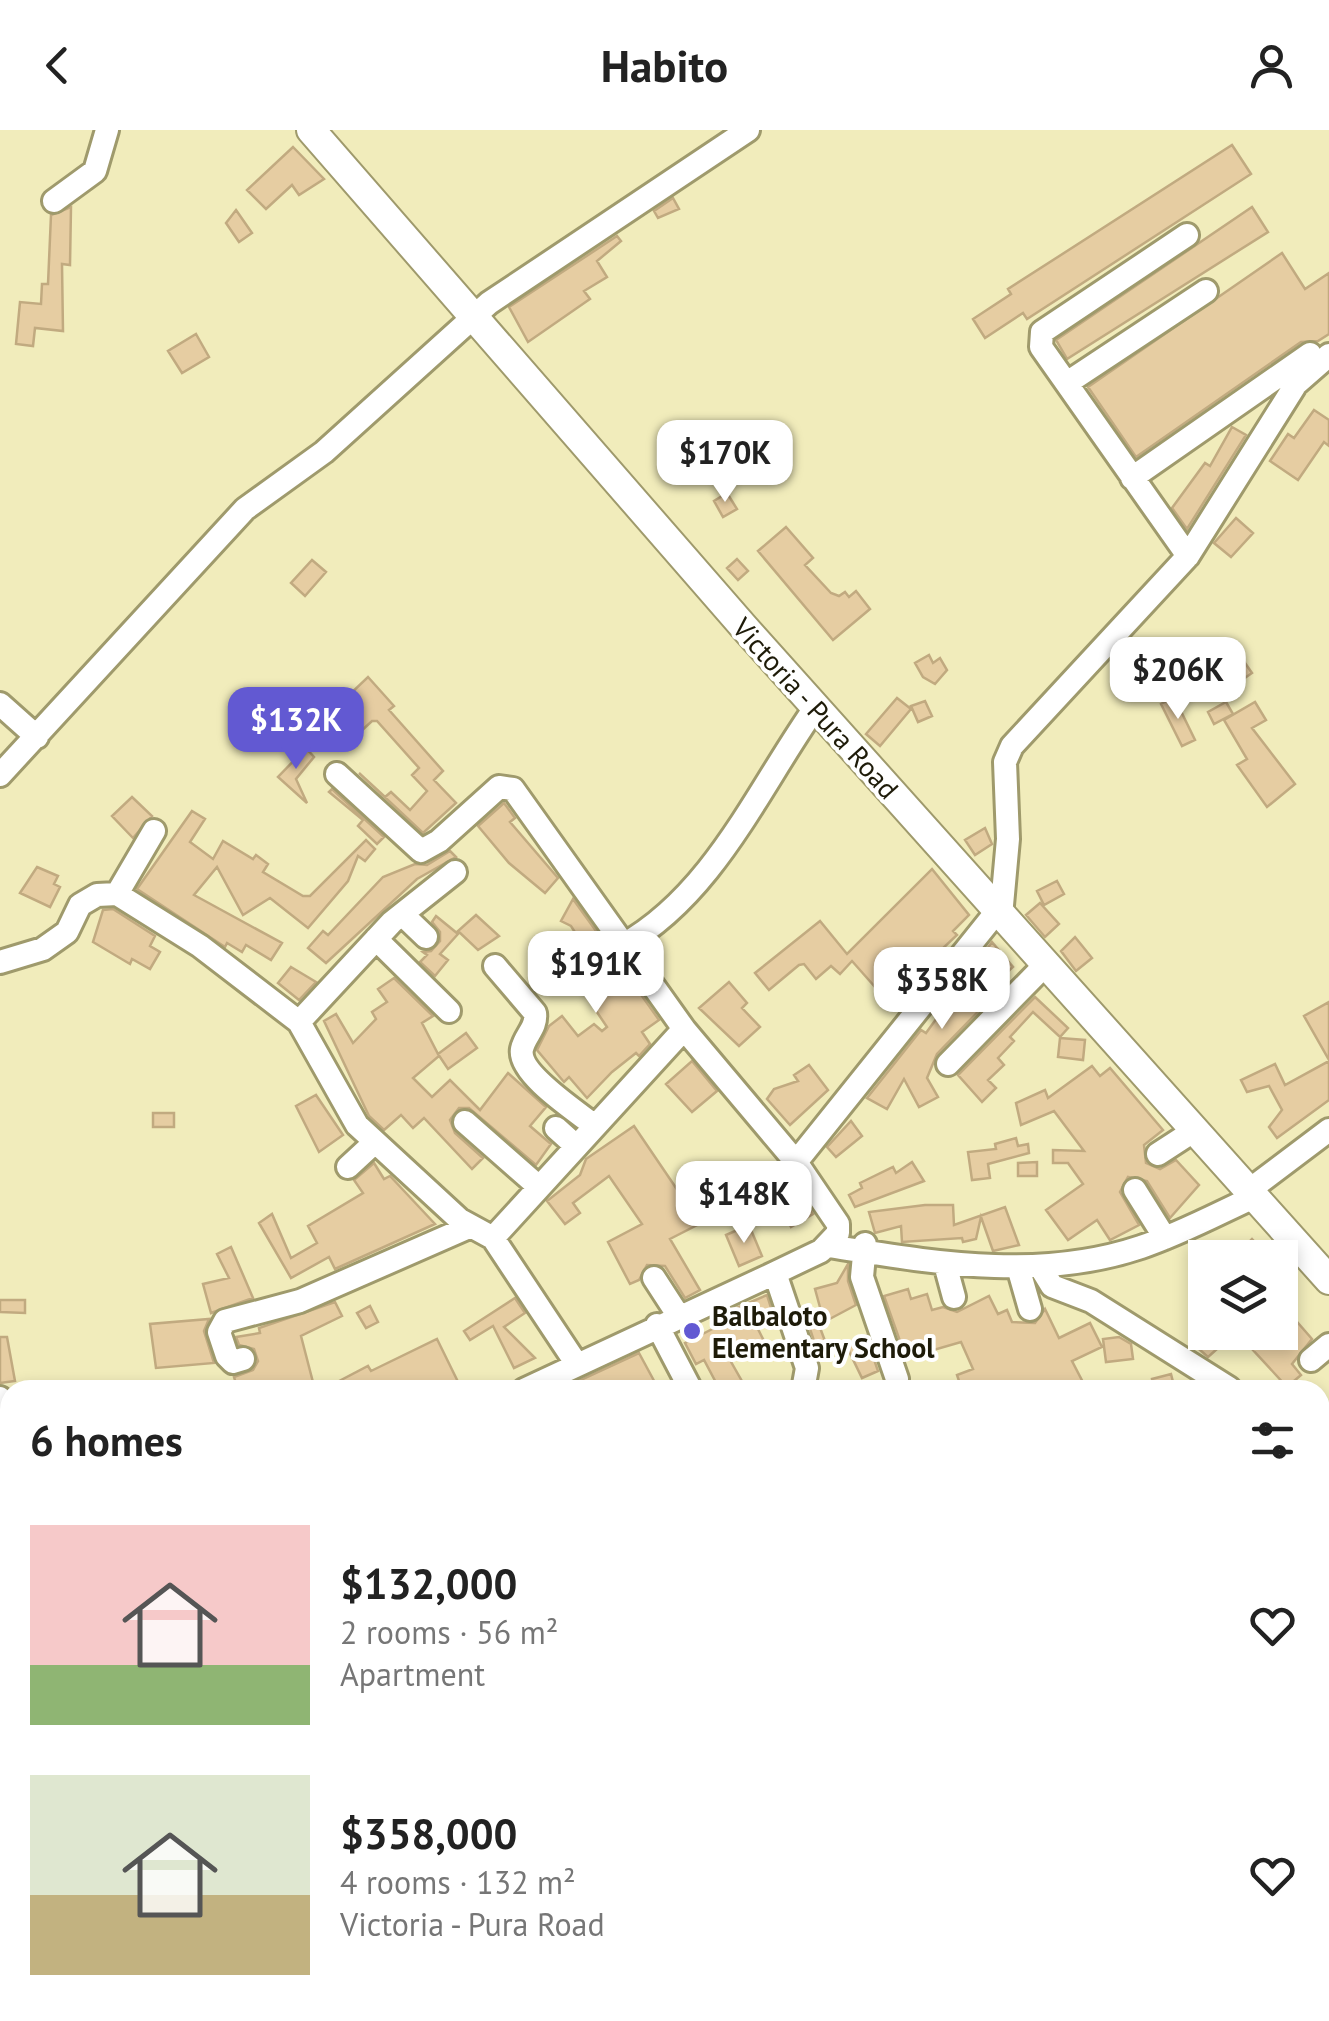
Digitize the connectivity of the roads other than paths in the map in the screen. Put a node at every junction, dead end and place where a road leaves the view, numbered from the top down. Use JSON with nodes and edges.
{"nodes":[{"id":1,"x":107,"y":130,"type":"edge"},
{"id":2,"x":311,"y":130,"type":"edge"},
{"id":3,"x":748,"y":130,"type":"edge"},
{"id":4,"x":54,"y":202,"type":"dead end"},
{"id":5,"x":1186,"y":235,"type":"dead end"},
{"id":6,"x":1206,"y":292,"type":"dead end"},
{"id":7,"x":474,"y":315,"type":"junction"},
{"id":8,"x":1329,"y":341,"type":"edge"},
{"id":9,"x":1329,"y":355,"type":"edge"},
{"id":10,"x":1066,"y":383,"type":"junction"},
{"id":11,"x":1132,"y":478,"type":"junction"},
{"id":12,"x":1188,"y":556,"type":"junction"},
{"id":13,"x":0,"y":704,"type":"edge"},
{"id":14,"x":816,"y":708,"type":"junction"},
{"id":15,"x":37,"y":737,"type":"junction"},
{"id":16,"x":337,"y":774,"type":"dead end"},
{"id":17,"x":0,"y":776,"type":"edge"},
{"id":18,"x":154,"y":832,"type":"dead end"},
{"id":19,"x":455,"y":872,"type":"dead end"},
{"id":20,"x":116,"y":894,"type":"junction"},
{"id":21,"x":997,"y":912,"type":"junction"},
{"id":22,"x":403,"y":915,"type":"junction"},
{"id":23,"x":426,"y":937,"type":"dead end"},
{"id":24,"x":376,"y":939,"type":"junction"},
{"id":25,"x":623,"y":944,"type":"junction"},
{"id":26,"x":0,"y":962,"type":"edge"},
{"id":27,"x":1045,"y":965,"type":"junction"},
{"id":28,"x":495,"y":966,"type":"dead end"},
{"id":29,"x":449,"y":1011,"type":"dead end"},
{"id":30,"x":300,"y":1022,"type":"junction"},
{"id":31,"x":684,"y":1030,"type":"junction"},
{"id":32,"x":948,"y":1064,"type":"dead end"},
{"id":33,"x":465,"y":1122,"type":"dead end"},
{"id":34,"x":595,"y":1126,"type":"junction"},
{"id":35,"x":556,"y":1128,"type":"dead end"},
{"id":36,"x":1194,"y":1130,"type":"junction"},
{"id":37,"x":1329,"y":1130,"type":"edge"},
{"id":38,"x":375,"y":1142,"type":"junction"},
{"id":39,"x":576,"y":1146,"type":"junction"},
{"id":40,"x":1158,"y":1154,"type":"dead end"},
{"id":41,"x":796,"y":1162,"type":"junction"},
{"id":42,"x":348,"y":1168,"type":"dead end"},
{"id":43,"x":539,"y":1187,"type":"junction"},
{"id":44,"x":1135,"y":1190,"type":"dead end"},
{"id":45,"x":1251,"y":1194,"type":"junction"},
{"id":46,"x":468,"y":1227,"type":"junction"},
{"id":47,"x":833,"y":1235,"type":"junction"},
{"id":48,"x":493,"y":1238,"type":"junction"},
{"id":49,"x":1165,"y":1238,"type":"junction"},
{"id":50,"x":867,"y":1249,"type":"junction"},
{"id":51,"x":945,"y":1264,"type":"junction"},
{"id":52,"x":1030,"y":1267,"type":"junction"},
{"id":53,"x":775,"y":1273,"type":"junction"},
{"id":54,"x":654,"y":1278,"type":"dead end"},
{"id":55,"x":1329,"y":1280,"type":"edge"},
{"id":56,"x":954,"y":1298,"type":"dead end"},
{"id":57,"x":1030,"y":1309,"type":"dead end"},
{"id":58,"x":668,"y":1320,"type":"junction"},
{"id":59,"x":243,"y":1359,"type":"dead end"},
{"id":60,"x":576,"y":1363,"type":"junction"},
{"id":61,"x":897,"y":1379,"type":"dead end"},
{"id":62,"x":543,"y":1380,"type":"edge"},
{"id":63,"x":688,"y":1380,"type":"edge"},
{"id":64,"x":804,"y":1380,"type":"edge"},
{"id":65,"x":1216,"y":1380,"type":"edge"}],
"edges":[{"from":1,"to":4,"type":"street"},
{"from":2,"to":7,"type":"main road","name":"Victoria - Pura Road"},
{"from":3,"to":7,"type":"street"},
{"from":5,"to":10,"type":"street"},
{"from":6,"to":10,"type":"street"},
{"from":7,"to":14,"type":"main road","name":"Victoria - Pura Road"},
{"from":7,"to":15,"type":"street"},
{"from":8,"to":11,"type":"street"},
{"from":9,"to":12,"type":"street"},
{"from":10,"to":11,"type":"street"},
{"from":11,"to":12,"type":"street"},
{"from":12,"to":21,"type":"street"},
{"from":13,"to":15,"type":"street"},
{"from":14,"to":21,"type":"main road","name":"Victoria - Pura Road"},
{"from":14,"to":25,"type":"street"},
{"from":15,"to":17,"type":"street"},
{"from":16,"to":25,"type":"street"},
{"from":18,"to":20,"type":"street"},
{"from":19,"to":22,"type":"street"},
{"from":20,"to":26,"type":"street"},
{"from":20,"to":30,"type":"street"},
{"from":21,"to":27,"type":"main road","name":"Victoria - Pura Road"},
{"from":21,"to":41,"type":"street"},
{"from":22,"to":23,"type":"street"},
{"from":22,"to":24,"type":"street"},
{"from":24,"to":29,"type":"street"},
{"from":24,"to":30,"type":"street"},
{"from":25,"to":31,"type":"street"},
{"from":27,"to":32,"type":"street"},
{"from":27,"to":36,"type":"main road","name":"Victoria - Pura Road"},
{"from":28,"to":34,"type":"street"},
{"from":30,"to":38,"type":"street"},
{"from":31,"to":34,"type":"street"},
{"from":31,"to":41,"type":"street"},
{"from":33,"to":43,"type":"street"},
{"from":34,"to":39,"type":"street"},
{"from":35,"to":39,"type":"street"},
{"from":36,"to":40,"type":"street"},
{"from":36,"to":45,"type":"main road","name":"Victoria - Pura Road"},
{"from":37,"to":45,"type":"street"},
{"from":38,"to":42,"type":"street"},
{"from":38,"to":46,"type":"street"},
{"from":39,"to":43,"type":"street"},
{"from":41,"to":47,"type":"street"},
{"from":43,"to":48,"type":"street"},
{"from":44,"to":49,"type":"street"},
{"from":45,"to":49,"type":"street"},
{"from":45,"to":55,"type":"main road","name":"Victoria - Pura Road"},
{"from":46,"to":48,"type":"street"},
{"from":46,"to":59,"type":"street"},
{"from":47,"to":50,"type":"street"},
{"from":47,"to":53,"type":"street"},
{"from":48,"to":60,"type":"street"},
{"from":49,"to":52,"type":"street"},
{"from":50,"to":51,"type":"street"},
{"from":50,"to":61,"type":"street"},
{"from":51,"to":52,"type":"street"},
{"from":51,"to":56,"type":"street"},
{"from":52,"to":57,"type":"street"},
{"from":52,"to":65,"type":"street"},
{"from":53,"to":58,"type":"street"},
{"from":53,"to":64,"type":"street"},
{"from":54,"to":58,"type":"street"},
{"from":58,"to":60,"type":"street"},
{"from":58,"to":63,"type":"street"},
{"from":60,"to":62,"type":"street"}]}
